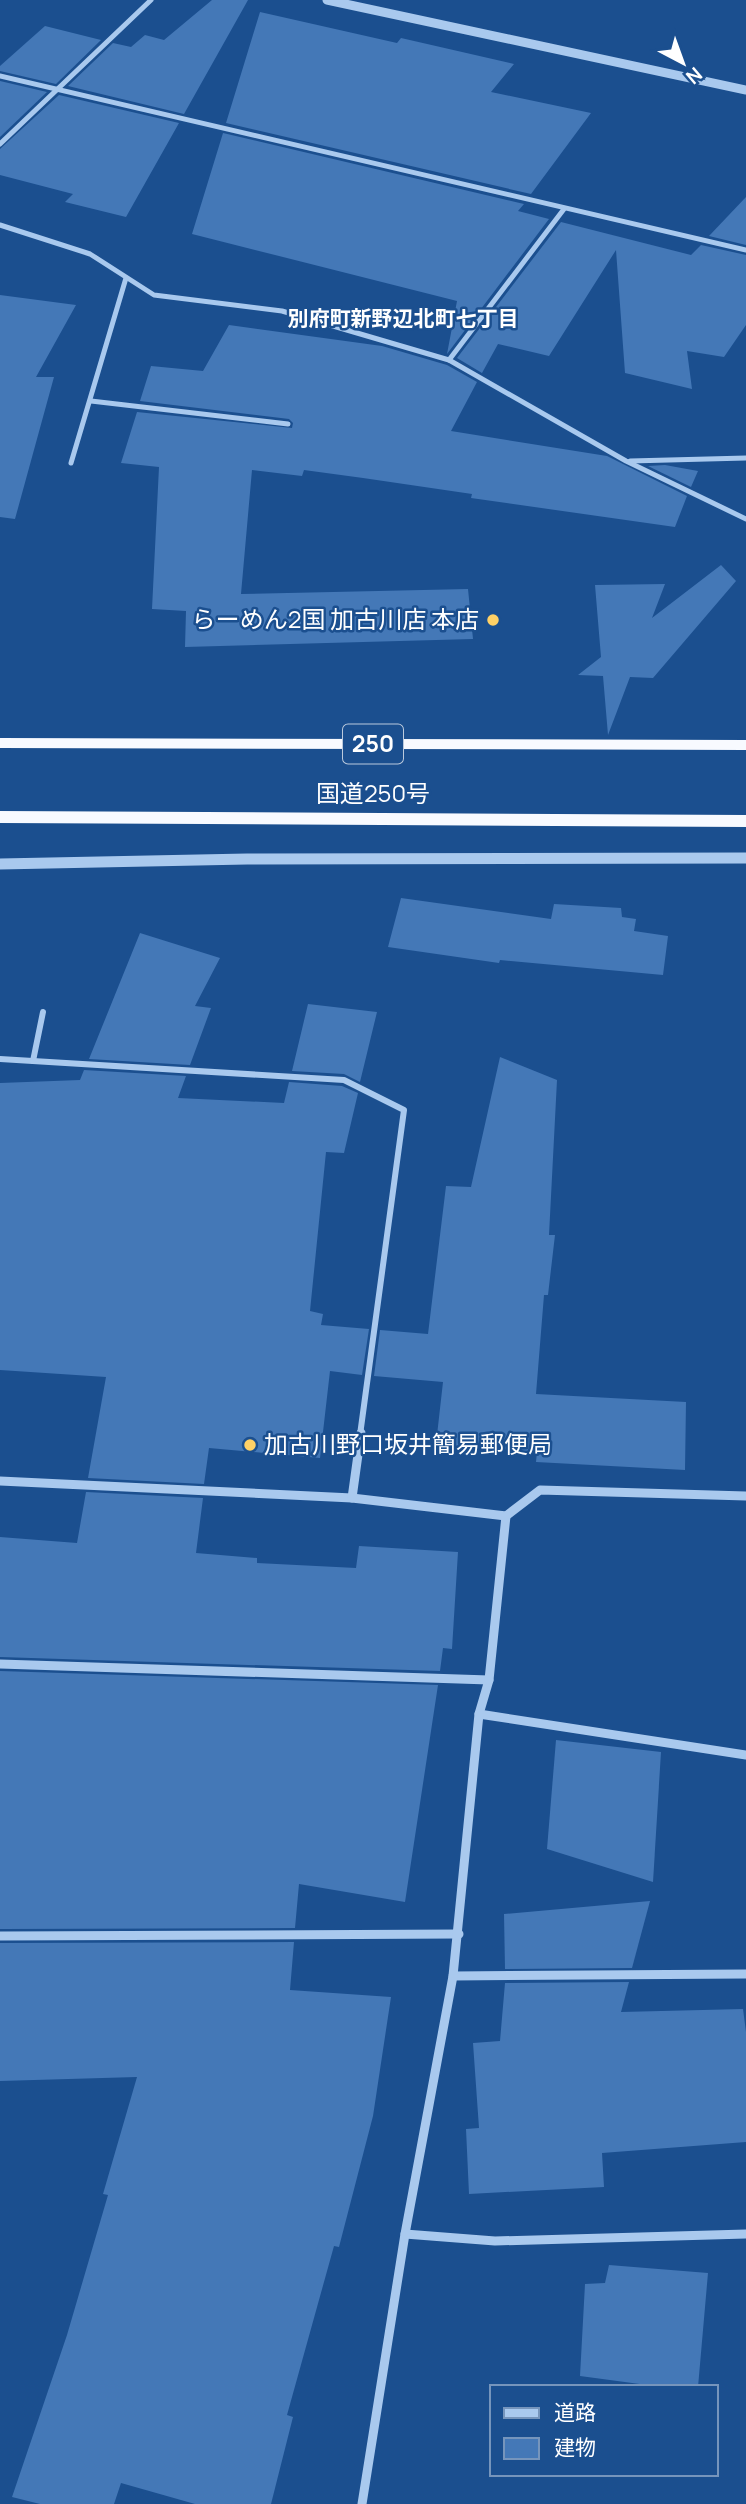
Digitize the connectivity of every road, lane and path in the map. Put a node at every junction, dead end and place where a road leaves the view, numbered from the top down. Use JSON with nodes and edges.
{"nodes":[{"id":1,"x":151,"y":0,"type":"edge"},
{"id":2,"x":327,"y":0,"type":"edge"},
{"id":3,"x":0,"y":76,"type":"edge"},
{"id":4,"x":57,"y":89,"type":"junction"},
{"id":5,"x":746,"y":90,"type":"edge"},
{"id":6,"x":0,"y":144,"type":"edge"},
{"id":7,"x":564,"y":209,"type":"junction"},
{"id":8,"x":0,"y":225,"type":"edge"},
{"id":9,"x":746,"y":250,"type":"edge"},
{"id":10,"x":126,"y":278,"type":"junction"},
{"id":11,"x":449,"y":360,"type":"junction"},
{"id":12,"x":91,"y":401,"type":"junction"},
{"id":13,"x":288,"y":424,"type":"dead end"},
{"id":14,"x":746,"y":458,"type":"edge"},
{"id":15,"x":626,"y":461,"type":"junction"},
{"id":16,"x":71,"y":463,"type":"dead end"},
{"id":17,"x":746,"y":519,"type":"edge"},
{"id":18,"x":0,"y":743,"type":"edge"},
{"id":19,"x":746,"y":745,"type":"edge"},
{"id":20,"x":0,"y":817,"type":"edge"},
{"id":21,"x":738,"y":821,"type":"edge"},
{"id":22,"x":746,"y":858,"type":"edge"},
{"id":23,"x":0,"y":863,"type":"edge"},
{"id":24,"x":43,"y":1012,"type":"dead end"},
{"id":25,"x":0,"y":1059,"type":"edge"},
{"id":26,"x":33,"y":1061,"type":"junction"},
{"id":27,"x":0,"y":1481,"type":"edge"},
{"id":28,"x":746,"y":1496,"type":"edge"},
{"id":29,"x":352,"y":1498,"type":"junction"},
{"id":30,"x":506,"y":1516,"type":"junction"},
{"id":31,"x":0,"y":1664,"type":"edge"},
{"id":32,"x":489,"y":1680,"type":"junction"},
{"id":33,"x":479,"y":1714,"type":"junction"},
{"id":34,"x":746,"y":1755,"type":"edge"},
{"id":35,"x":459,"y":1934,"type":"junction"},
{"id":36,"x":0,"y":1936,"type":"edge"},
{"id":37,"x":746,"y":1974,"type":"edge"},
{"id":38,"x":453,"y":1976,"type":"junction"},
{"id":39,"x":405,"y":2234,"type":"junction"},
{"id":40,"x":746,"y":2234,"type":"edge"},
{"id":41,"x":362,"y":2504,"type":"edge"}],
"edges":[{"from":1,"to":4,"type":"street"},
{"from":2,"to":5,"type":"street"},
{"from":3,"to":4,"type":"street"},
{"from":4,"to":6,"type":"street"},
{"from":4,"to":7,"type":"street"},
{"from":7,"to":9,"type":"street"},
{"from":7,"to":11,"type":"street"},
{"from":8,"to":10,"type":"street"},
{"from":10,"to":11,"type":"street"},
{"from":10,"to":12,"type":"street"},
{"from":11,"to":15,"type":"street"},
{"from":12,"to":13,"type":"street"},
{"from":12,"to":16,"type":"street"},
{"from":14,"to":15,"type":"street"},
{"from":15,"to":17,"type":"street"},
{"from":18,"to":19,"type":"highway","name":"国道250号","number":"250"},
{"from":20,"to":21,"type":"highway","name":"国道250号"},
{"from":22,"to":23,"type":"street"},
{"from":24,"to":26,"type":"street"},
{"from":25,"to":26,"type":"street"},
{"from":26,"to":29,"type":"street"},
{"from":27,"to":29,"type":"street"},
{"from":28,"to":30,"type":"street"},
{"from":29,"to":30,"type":"street"},
{"from":30,"to":32,"type":"street"},
{"from":31,"to":32,"type":"street"},
{"from":32,"to":33,"type":"street"},
{"from":33,"to":34,"type":"street"},
{"from":33,"to":35,"type":"street"},
{"from":35,"to":36,"type":"street"},
{"from":35,"to":38,"type":"street"},
{"from":37,"to":38,"type":"street"},
{"from":38,"to":39,"type":"street"},
{"from":39,"to":40,"type":"street"},
{"from":39,"to":41,"type":"street"}]}
